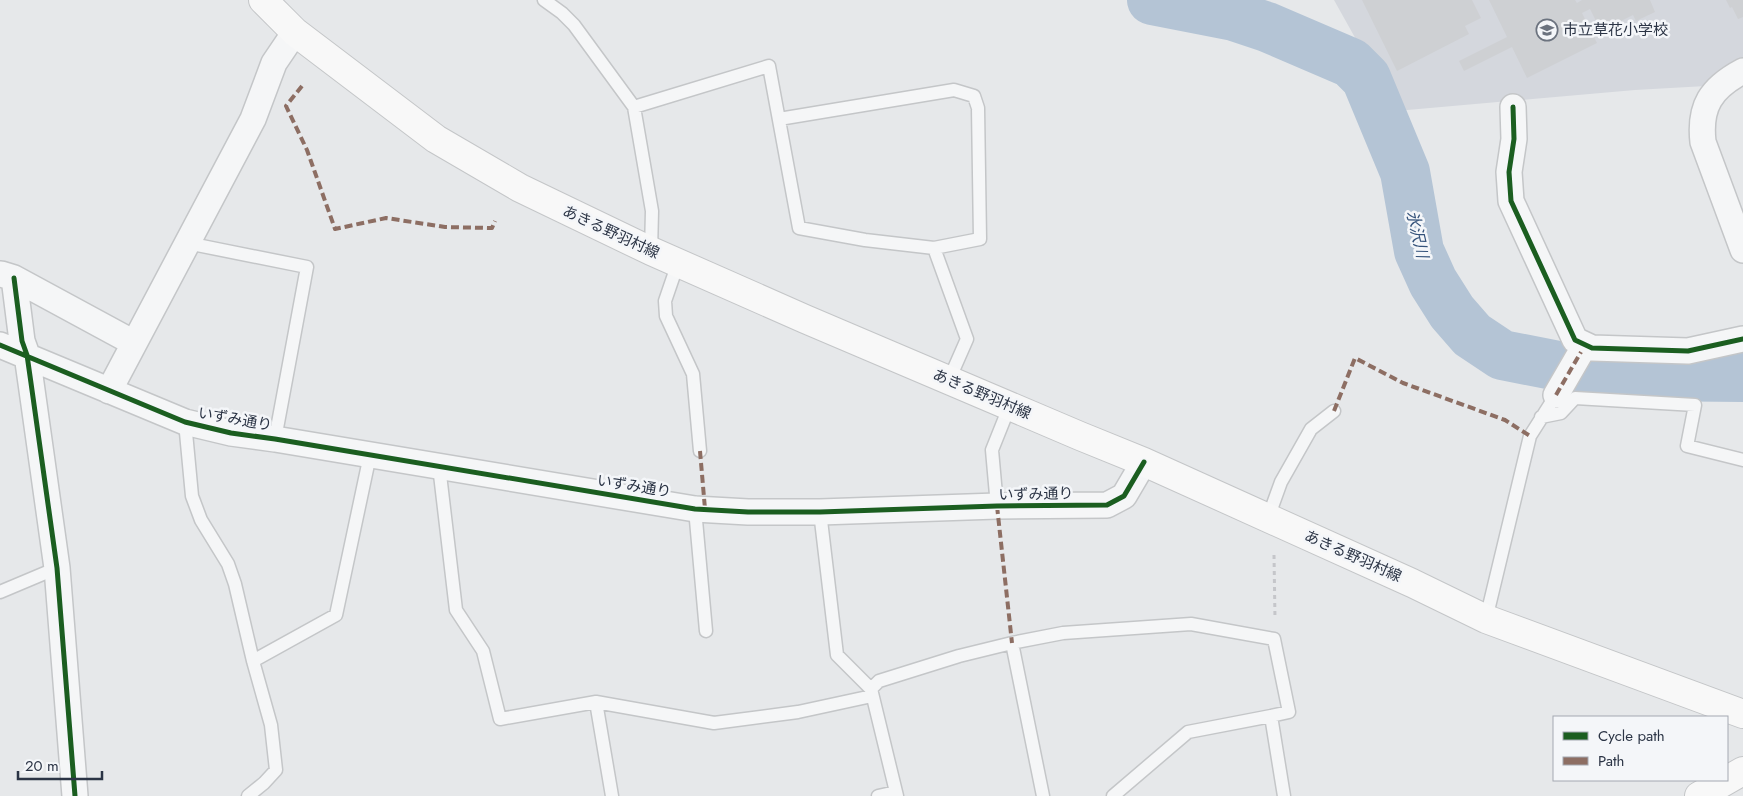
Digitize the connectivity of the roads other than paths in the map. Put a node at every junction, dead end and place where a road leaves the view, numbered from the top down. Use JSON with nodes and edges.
{"nodes":[{"id":1,"x":263,"y":0,"type":"edge"},
{"id":2,"x":544,"y":0,"type":"edge"},
{"id":3,"x":295,"y":32,"type":"junction"},
{"id":4,"x":1743,"y":71,"type":"edge"},
{"id":5,"x":634,"y":107,"type":"junction"},
{"id":6,"x":1513,"y":107,"type":"dead end"},
{"id":7,"x":779,"y":119,"type":"junction"},
{"id":8,"x":187,"y":243,"type":"junction"},
{"id":9,"x":934,"y":248,"type":"junction"},
{"id":10,"x":1743,"y":250,"type":"edge"},
{"id":11,"x":651,"y":251,"type":"junction"},
{"id":12,"x":678,"y":263,"type":"junction"},
{"id":13,"x":7,"y":276,"type":"edge"},
{"id":14,"x":1743,"y":339,"type":"edge"},
{"id":15,"x":134,"y":343,"type":"junction"},
{"id":16,"x":0,"y":345,"type":"edge"},
{"id":17,"x":1583,"y":349,"type":"junction"},
{"id":18,"x":27,"y":355,"type":"junction"},
{"id":19,"x":949,"y":380,"type":"junction"},
{"id":20,"x":109,"y":391,"type":"junction"},
{"id":21,"x":1556,"y":395,"type":"joint"},
{"id":22,"x":1010,"y":405,"type":"junction"},
{"id":23,"x":1334,"y":411,"type":"dead end"},
{"id":24,"x":1541,"y":417,"type":"junction"},
{"id":25,"x":184,"y":422,"type":"junction"},
{"id":26,"x":275,"y":439,"type":"junction"},
{"id":27,"x":700,"y":451,"type":"dead end"},
{"id":28,"x":370,"y":455,"type":"junction"},
{"id":29,"x":1743,"y":460,"type":"edge"},
{"id":30,"x":1144,"y":462,"type":"junction"},
{"id":31,"x":439,"y":466,"type":"junction"},
{"id":32,"x":997,"y":506,"type":"junction"},
{"id":33,"x":695,"y":509,"type":"junction"},
{"id":34,"x":820,"y":512,"type":"junction"},
{"id":35,"x":1268,"y":518,"type":"junction"},
{"id":36,"x":57,"y":568,"type":"junction"},
{"id":37,"x":0,"y":592,"type":"edge"},
{"id":38,"x":1486,"y":619,"type":"junction"},
{"id":39,"x":706,"y":632,"type":"dead end"},
{"id":40,"x":1012,"y":643,"type":"junction"},
{"id":41,"x":253,"y":661,"type":"junction"},
{"id":42,"x":872,"y":692,"type":"junction"},
{"id":43,"x":596,"y":702,"type":"junction"},
{"id":44,"x":1743,"y":714,"type":"edge"},
{"id":45,"x":1271,"y":716,"type":"junction"},
{"id":46,"x":1743,"y":771,"type":"edge"},
{"id":47,"x":1728,"y":780,"type":"edge"},
{"id":48,"x":1725,"y":781,"type":"edge"},
{"id":49,"x":264,"y":783,"type":"junction"},
{"id":50,"x":896,"y":794,"type":"edge"},
{"id":51,"x":75,"y":796,"type":"edge"},
{"id":52,"x":248,"y":796,"type":"edge"},
{"id":53,"x":267,"y":796,"type":"edge"},
{"id":54,"x":612,"y":796,"type":"edge"},
{"id":55,"x":878,"y":796,"type":"edge"},
{"id":56,"x":1043,"y":796,"type":"edge"},
{"id":57,"x":1113,"y":796,"type":"edge"},
{"id":58,"x":1284,"y":796,"type":"edge"},
{"id":59,"x":1699,"y":796,"type":"edge"}],
"edges":[{"from":1,"to":3,"type":"main road","name":"あきる野羽村線"},
{"from":2,"to":5,"type":"lane"},
{"from":3,"to":8,"type":"street"},
{"from":3,"to":11,"type":"main road","name":"あきる野羽村線"},
{"from":4,"to":10,"type":"street"},
{"from":5,"to":7,"type":"lane"},
{"from":5,"to":11,"type":"lane"},
{"from":6,"to":17,"type":"street"},
{"from":7,"to":9,"type":"lane"},
{"from":7,"to":9,"type":"lane"},
{"from":8,"to":15,"type":"street"},
{"from":8,"to":26,"type":"lane"},
{"from":9,"to":19,"type":"lane"},
{"from":11,"to":12,"type":"main road","name":"あきる野羽村線"},
{"from":12,"to":19,"type":"main road","name":"あきる野羽村線"},
{"from":12,"to":27,"type":"lane"},
{"from":13,"to":15,"type":"street"},
{"from":13,"to":18,"type":"street"},
{"from":14,"to":17,"type":"street"},
{"from":15,"to":20,"type":"street"},
{"from":16,"to":18,"type":"street","name":"いずみ通り"},
{"from":17,"to":21,"type":"street"},
{"from":18,"to":20,"type":"street","name":"いずみ通り"},
{"from":18,"to":36,"type":"street"},
{"from":19,"to":22,"type":"main road","name":"あきる野羽村線"},
{"from":20,"to":25,"type":"street","name":"いずみ通り"},
{"from":21,"to":24,"type":"lane"},
{"from":22,"to":30,"type":"main road","name":"あきる野羽村線"},
{"from":22,"to":32,"type":"lane"},
{"from":23,"to":35,"type":"lane"},
{"from":24,"to":29,"type":"lane"},
{"from":24,"to":38,"type":"lane"},
{"from":25,"to":26,"type":"street","name":"いずみ通り"},
{"from":25,"to":41,"type":"lane"},
{"from":26,"to":28,"type":"street","name":"いずみ通り"},
{"from":28,"to":31,"type":"street","name":"いずみ通り"},
{"from":28,"to":41,"type":"lane"},
{"from":30,"to":32,"type":"street","name":"いずみ通り"},
{"from":30,"to":35,"type":"main road","name":"あきる野羽村線"},
{"from":31,"to":33,"type":"street","name":"いずみ通り"},
{"from":31,"to":43,"type":"lane"},
{"from":32,"to":34,"type":"street","name":"いずみ通り"},
{"from":33,"to":34,"type":"street","name":"いずみ通り"},
{"from":33,"to":39,"type":"lane"},
{"from":34,"to":42,"type":"lane"},
{"from":35,"to":38,"type":"main road","name":"あきる野羽村線"},
{"from":36,"to":37,"type":"lane"},
{"from":36,"to":51,"type":"street"},
{"from":38,"to":44,"type":"main road","name":"あきる野羽村線"},
{"from":40,"to":42,"type":"lane"},
{"from":40,"to":45,"type":"lane"},
{"from":40,"to":56,"type":"lane"},
{"from":41,"to":49,"type":"lane"},
{"from":42,"to":43,"type":"lane"},
{"from":42,"to":50,"type":"lane"},
{"from":43,"to":54,"type":"lane"},
{"from":45,"to":57,"type":"lane"},
{"from":45,"to":58,"type":"lane"},
{"from":46,"to":47,"type":"main road"},
{"from":48,"to":59,"type":"main road"},
{"from":49,"to":52,"type":"lane"},
{"from":49,"to":53,"type":"lane"},
{"from":50,"to":55,"type":"lane"}]}
